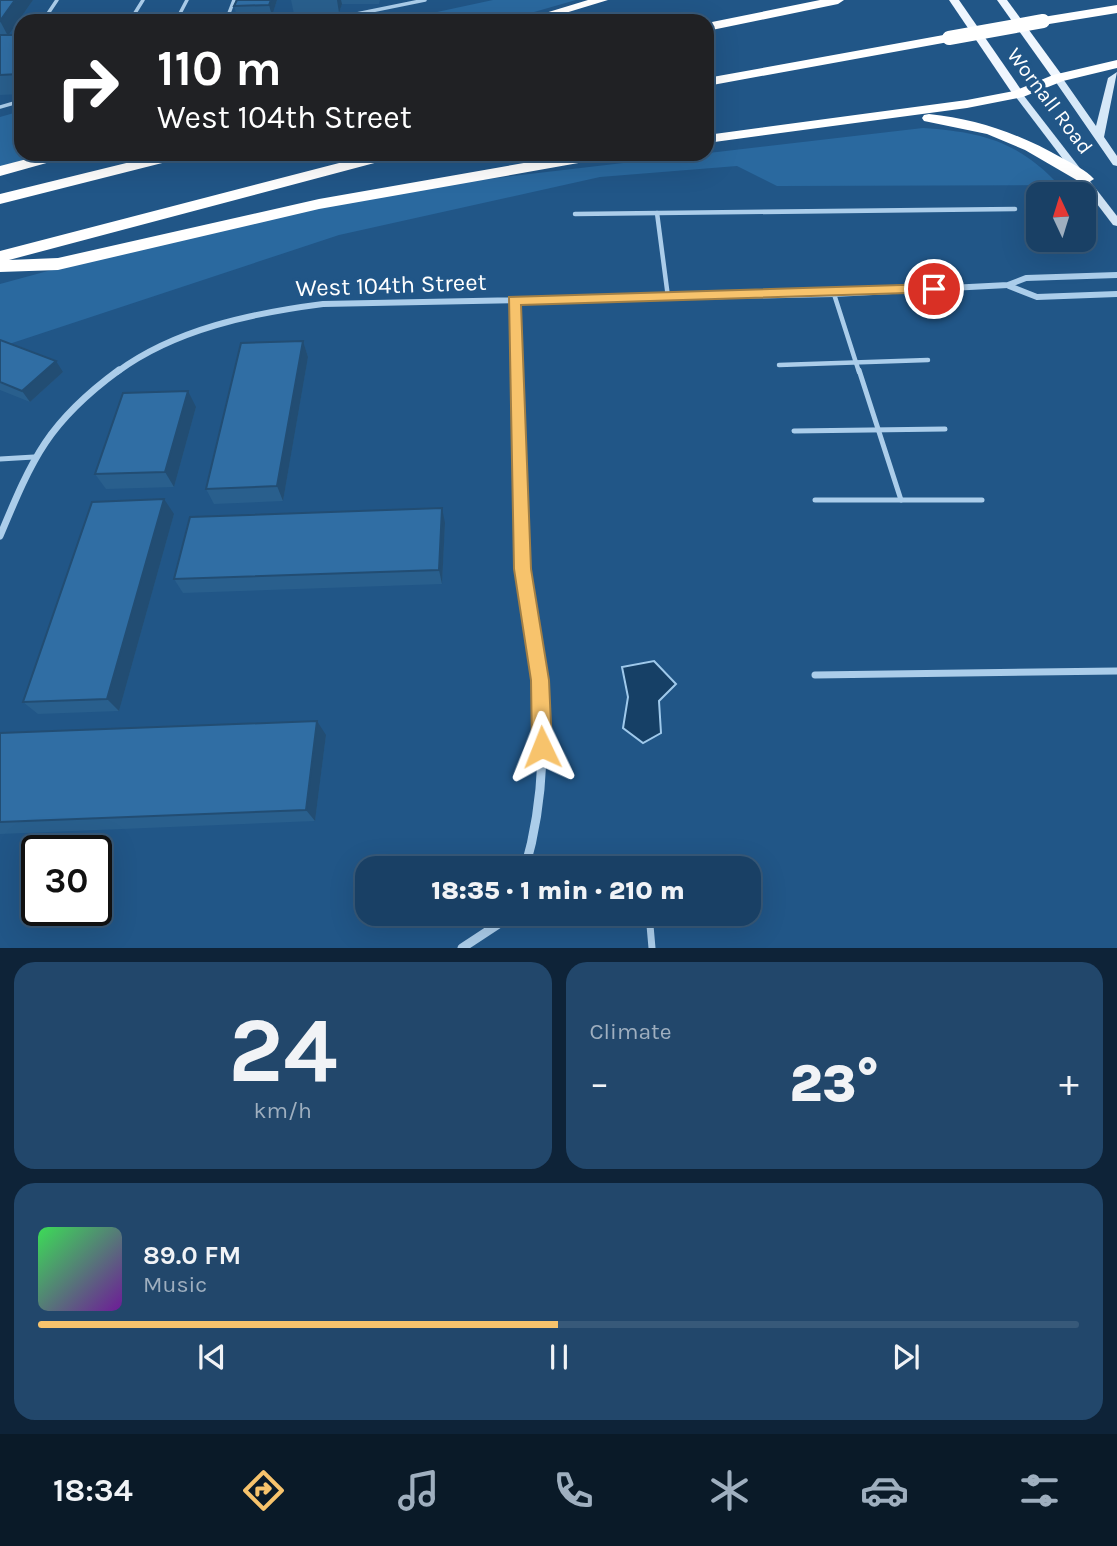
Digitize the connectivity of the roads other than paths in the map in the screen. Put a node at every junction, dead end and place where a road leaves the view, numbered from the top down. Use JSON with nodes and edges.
{"nodes":[{"id":1,"x":425,"y":0,"type":"edge"},
{"id":2,"x":601,"y":0,"type":"edge"},
{"id":3,"x":838,"y":0,"type":"edge"},
{"id":4,"x":954,"y":0,"type":"edge"},
{"id":5,"x":1002,"y":0,"type":"edge"},
{"id":6,"x":1117,"y":9,"type":"edge"},
{"id":7,"x":356,"y":14,"type":"edge"},
{"id":8,"x":550,"y":14,"type":"edge"},
{"id":9,"x":714,"y":26,"type":"edge"},
{"id":10,"x":1117,"y":64,"type":"edge"},
{"id":11,"x":1117,"y":75,"type":"edge"},
{"id":12,"x":1058,"y":78,"type":"junction"},
{"id":13,"x":714,"y":81,"type":"edge"},
{"id":14,"x":1018,"y":94,"type":"junction"},
{"id":15,"x":892,"y":115,"type":"junction"},
{"id":16,"x":1099,"y":136,"type":"junction"},
{"id":17,"x":714,"y":138,"type":"edge"},
{"id":18,"x":37,"y":161,"type":"edge"},
{"id":19,"x":153,"y":161,"type":"edge"},
{"id":20,"x":365,"y":161,"type":"edge"},
{"id":21,"x":562,"y":161,"type":"edge"},
{"id":22,"x":1117,"y":163,"type":"edge"},
{"id":23,"x":0,"y":171,"type":"edge"},
{"id":24,"x":1086,"y":179,"type":"junction"},
{"id":25,"x":0,"y":199,"type":"edge"},
{"id":26,"x":1014,"y":209,"type":"dead end"},
{"id":27,"x":657,"y":213,"type":"junction"},
{"id":28,"x":575,"y":214,"type":"dead end"},
{"id":29,"x":1117,"y":223,"type":"edge"},
{"id":30,"x":0,"y":257,"type":"edge"},
{"id":31,"x":0,"y":266,"type":"edge"},
{"id":32,"x":1117,"y":275,"type":"edge"},
{"id":33,"x":1008,"y":285,"type":"junction"},
{"id":34,"x":834,"y":294,"type":"junction"},
{"id":35,"x":1117,"y":294,"type":"edge"},
{"id":36,"x":668,"y":297,"type":"junction"},
{"id":37,"x":514,"y":300,"type":"junction"},
{"id":38,"x":928,"y":360,"type":"dead end"},
{"id":39,"x":858,"y":364,"type":"junction"},
{"id":40,"x":779,"y":365,"type":"dead end"},
{"id":41,"x":879,"y":429,"type":"junction"},
{"id":42,"x":945,"y":429,"type":"dead end"},
{"id":43,"x":794,"y":431,"type":"dead end"},
{"id":44,"x":34,"y":457,"type":"junction"},
{"id":45,"x":0,"y":459,"type":"edge"},
{"id":46,"x":815,"y":500,"type":"dead end"},
{"id":47,"x":901,"y":500,"type":"junction"},
{"id":48,"x":982,"y":500,"type":"dead end"},
{"id":49,"x":0,"y":536,"type":"edge"},
{"id":50,"x":1117,"y":671,"type":"edge"},
{"id":51,"x":815,"y":675,"type":"dead end"},
{"id":52,"x":528,"y":856,"type":"edge"},
{"id":53,"x":495,"y":926,"type":"edge"},
{"id":54,"x":650,"y":926,"type":"edge"},
{"id":55,"x":462,"y":947,"type":"edge"},
{"id":56,"x":652,"y":947,"type":"edge"}],
"edges":[{"from":1,"to":7,"type":"lane"},
{"from":2,"to":8,"type":"highway"},
{"from":3,"to":9,"type":"highway"},
{"from":4,"to":14,"type":"main road","name":"Wornall Road"},
{"from":5,"to":12,"type":"main road","name":"Wornall Road"},
{"from":6,"to":13,"type":"highway","bridge":true},
{"from":10,"to":12,"type":"highway"},
{"from":11,"to":16,"type":"main road"},
{"from":12,"to":14,"type":"highway"},
{"from":12,"to":16,"type":"main road","name":"Wornall Road"},
{"from":14,"to":15,"type":"highway"},
{"from":14,"to":24,"type":"main road","name":"Wornall Road"},
{"from":15,"to":17,"type":"highway"},
{"from":15,"to":24,"type":"highway"},
{"from":16,"to":22,"type":"main road","name":"Wornall Road"},
{"from":18,"to":23,"type":"highway"},
{"from":19,"to":25,"type":"highway"},
{"from":20,"to":30,"type":"highway"},
{"from":21,"to":31,"type":"highway"},
{"from":24,"to":29,"type":"main road","name":"Wornall Road"},
{"from":26,"to":27,"type":"lane"},
{"from":27,"to":28,"type":"lane"},
{"from":27,"to":36,"type":"lane"},
{"from":32,"to":33,"type":"street","name":"West 104th Street"},
{"from":33,"to":34,"type":"street","name":"West 104th Street"},
{"from":33,"to":35,"type":"street","name":"West 104th Street"},
{"from":34,"to":36,"type":"street","name":"West 104th Street"},
{"from":34,"to":39,"type":"lane"},
{"from":36,"to":37,"type":"street","name":"West 104th Street"},
{"from":37,"to":44,"type":"street","name":"West 104th Street"},
{"from":37,"to":52,"type":"street"},
{"from":38,"to":39,"type":"lane"},
{"from":39,"to":40,"type":"lane"},
{"from":39,"to":41,"type":"lane"},
{"from":41,"to":42,"type":"lane"},
{"from":41,"to":43,"type":"lane"},
{"from":41,"to":47,"type":"lane"},
{"from":44,"to":45,"type":"lane"},
{"from":44,"to":49,"type":"street","name":"West 104th Street"},
{"from":46,"to":47,"type":"lane"},
{"from":47,"to":48,"type":"lane"},
{"from":50,"to":51,"type":"lane"},
{"from":53,"to":55,"type":"street"},
{"from":54,"to":56,"type":"lane"}]}
